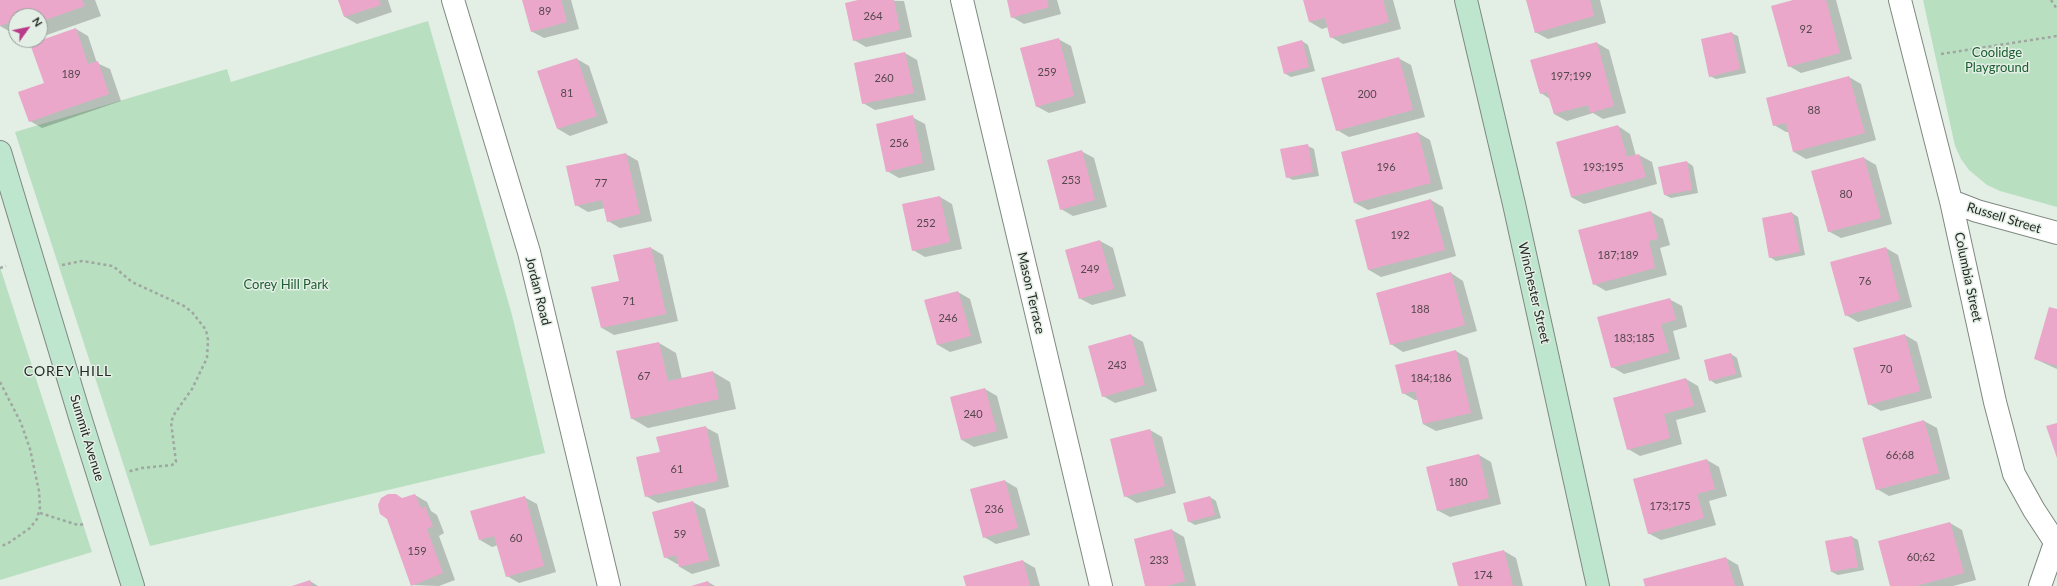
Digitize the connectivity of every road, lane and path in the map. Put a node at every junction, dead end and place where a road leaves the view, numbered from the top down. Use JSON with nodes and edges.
{"nodes":[{"id":1,"x":453,"y":0,"type":"edge"},
{"id":2,"x":962,"y":0,"type":"edge"},
{"id":3,"x":1466,"y":0,"type":"edge"},
{"id":4,"x":1900,"y":0,"type":"edge"},
{"id":5,"x":2051,"y":0,"type":"edge"},
{"id":6,"x":2057,"y":9,"type":"edge"},
{"id":7,"x":2057,"y":36,"type":"edge"},
{"id":8,"x":1914,"y":57,"type":"junction"},
{"id":9,"x":0,"y":152,"type":"edge"},
{"id":10,"x":1952,"y":201,"type":"junction"},
{"id":11,"x":2057,"y":233,"type":"edge"},
{"id":12,"x":60,"y":265,"type":"dead end"},
{"id":13,"x":0,"y":382,"type":"edge"},
{"id":14,"x":127,"y":472,"type":"dead end"},
{"id":15,"x":40,"y":512,"type":"junction"},
{"id":16,"x":88,"y":523,"type":"dead end"},
{"id":17,"x":2056,"y":544,"type":"edge"},
{"id":18,"x":0,"y":546,"type":"edge"},
{"id":19,"x":133,"y":586,"type":"edge"},
{"id":20,"x":608,"y":586,"type":"edge"},
{"id":21,"x":1102,"y":586,"type":"edge"},
{"id":22,"x":1598,"y":586,"type":"edge"},
{"id":23,"x":2040,"y":586,"type":"edge"}],
"edges":[{"from":1,"to":20,"type":"street","name":"Jordan Road"},
{"from":2,"to":21,"type":"street","name":"Mason Terrace"},
{"from":3,"to":22,"type":"street","name":"Winchester Street"},
{"from":4,"to":8,"type":"street","name":"Columbia Street"},
{"from":5,"to":6,"type":"path"},
{"from":7,"to":8,"type":"path"},
{"from":8,"to":10,"type":"street","name":"Columbia Street"},
{"from":9,"to":19,"type":"street","name":"Summit Avenue"},
{"from":10,"to":11,"type":"street","name":"Russell Street"},
{"from":10,"to":17,"type":"street","name":"Columbia Street"},
{"from":12,"to":14,"type":"path"},
{"from":13,"to":15,"type":"path"},
{"from":15,"to":16,"type":"path"},
{"from":15,"to":18,"type":"path"},
{"from":17,"to":23,"type":"street"}]}
